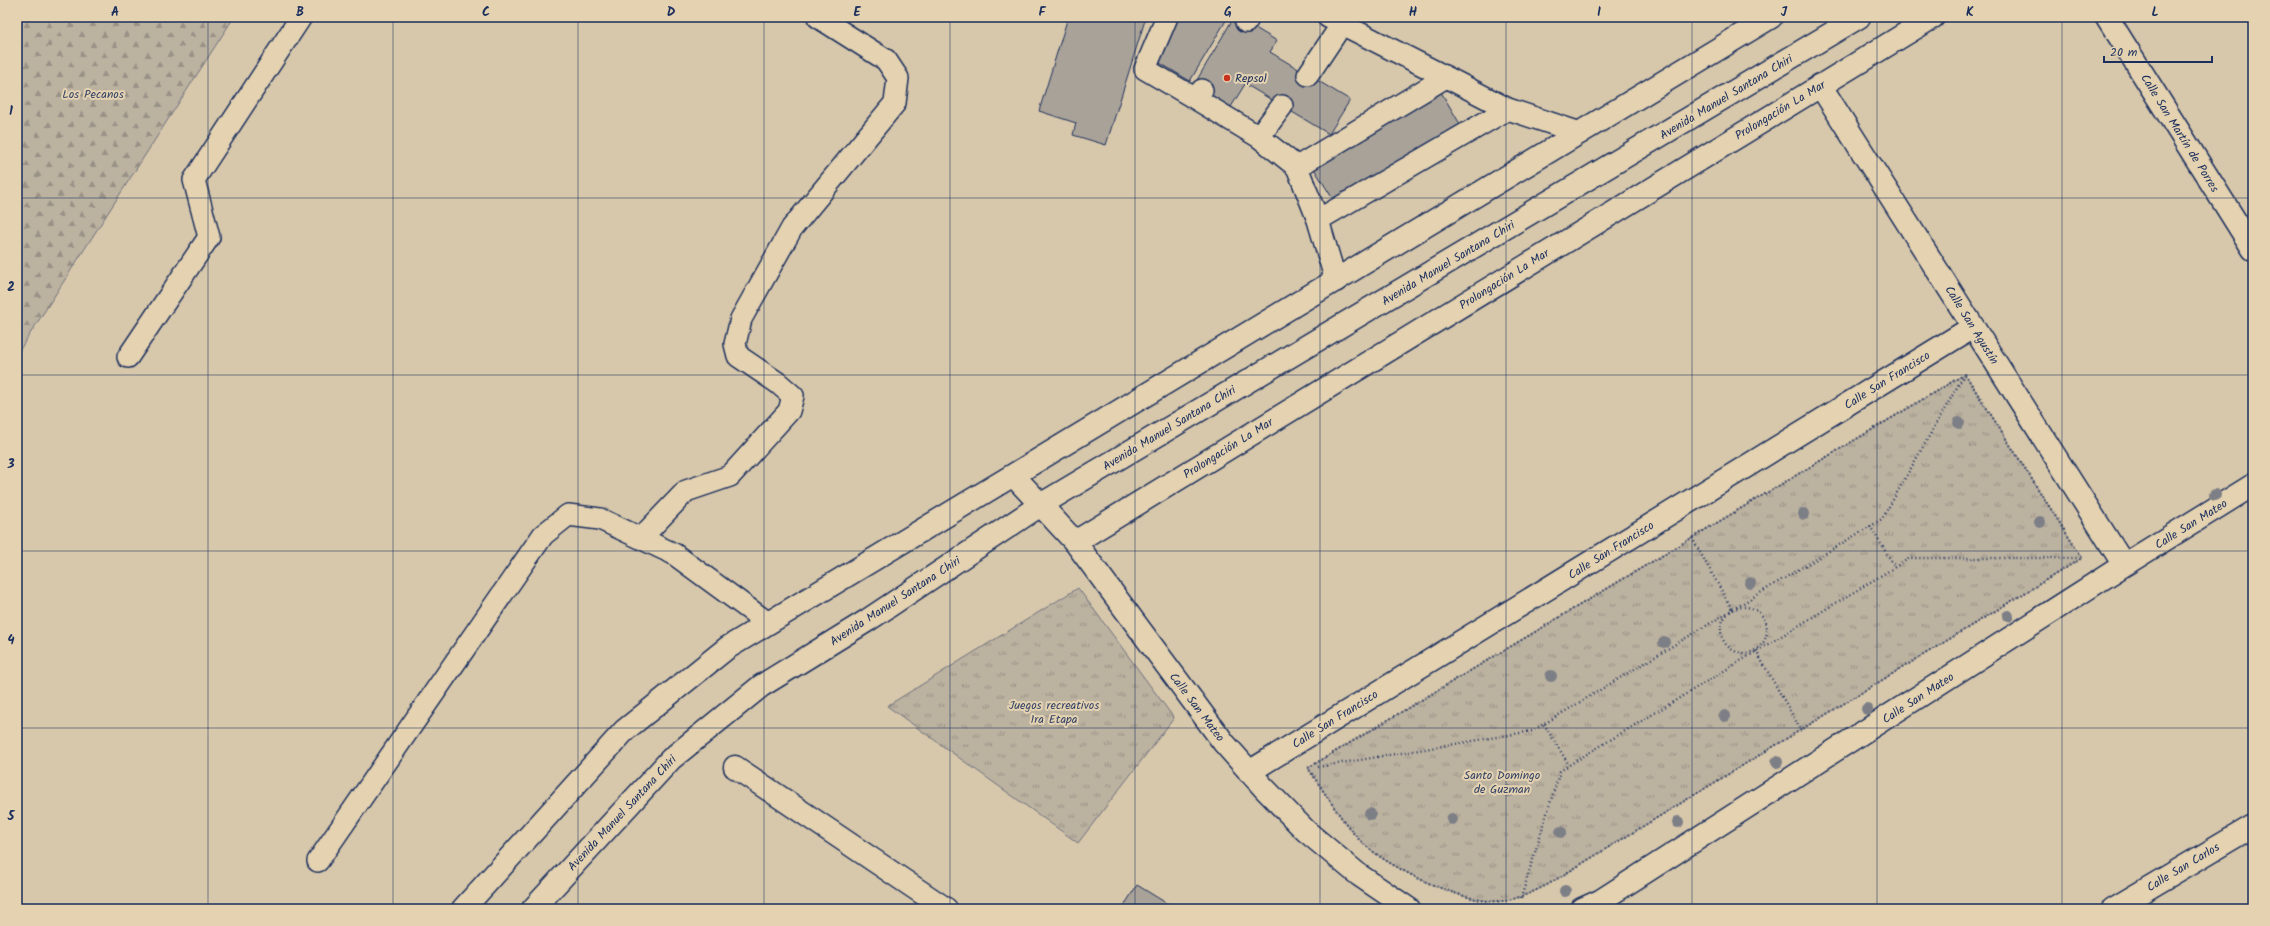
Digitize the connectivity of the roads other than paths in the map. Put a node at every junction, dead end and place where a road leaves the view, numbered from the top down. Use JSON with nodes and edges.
{"nodes":[{"id":1,"x":301,"y":17,"type":"edge"},
{"id":2,"x":818,"y":17,"type":"edge"},
{"id":3,"x":1166,"y":17,"type":"edge"},
{"id":4,"x":1771,"y":17,"type":"edge"},
{"id":5,"x":1859,"y":17,"type":"edge"},
{"id":6,"x":1933,"y":17,"type":"edge"},
{"id":7,"x":2106,"y":17,"type":"edge"},
{"id":8,"x":1335,"y":20,"type":"edge"},
{"id":9,"x":1308,"y":75,"type":"dead end"},
{"id":10,"x":1446,"y":77,"type":"junction"},
{"id":11,"x":1820,"y":85,"type":"junction"},
{"id":12,"x":1282,"y":106,"type":"dead end"},
{"id":13,"x":1508,"y":109,"type":"junction"},
{"id":14,"x":1580,"y":132,"type":"junction"},
{"id":15,"x":1258,"y":137,"type":"junction"},
{"id":16,"x":1297,"y":167,"type":"junction"},
{"id":17,"x":1318,"y":220,"type":"junction"},
{"id":18,"x":2253,"y":249,"type":"edge"},
{"id":19,"x":1336,"y":281,"type":"junction"},
{"id":20,"x":1973,"y":327,"type":"junction"},
{"id":21,"x":128,"y":357,"type":"dead end"},
{"id":22,"x":1014,"y":476,"type":"junction"},
{"id":23,"x":2253,"y":486,"type":"edge"},
{"id":24,"x":1042,"y":504,"type":"junction"},
{"id":25,"x":641,"y":538,"type":"junction"},
{"id":26,"x":1075,"y":542,"type":"junction"},
{"id":27,"x":2124,"y":565,"type":"junction"},
{"id":28,"x":768,"y":623,"type":"junction"},
{"id":29,"x":735,"y":767,"type":"dead end"},
{"id":30,"x":1249,"y":772,"type":"junction"},
{"id":31,"x":2253,"y":826,"type":"edge"},
{"id":32,"x":318,"y":861,"type":"dead end"},
{"id":33,"x":463,"y":909,"type":"edge"},
{"id":34,"x":532,"y":909,"type":"edge"},
{"id":35,"x":946,"y":909,"type":"edge"},
{"id":36,"x":1408,"y":909,"type":"edge"},
{"id":37,"x":1582,"y":909,"type":"edge"},
{"id":38,"x":2113,"y":909,"type":"edge"}],
"edges":[{"from":1,"to":21,"type":"lane"},
{"from":2,"to":25,"type":"lane"},
{"from":3,"to":15,"type":"lane"},
{"from":4,"to":14,"type":"street"},
{"from":5,"to":24,"type":"street","name":"Avenida Manuel Santana Chiri"},
{"from":6,"to":11,"type":"street","name":"Prolongación La Mar"},
{"from":7,"to":18,"type":"street","name":"Calle San Martín de Porres"},
{"from":8,"to":9,"type":"lane"},
{"from":8,"to":10,"type":"lane"},
{"from":10,"to":13,"type":"lane"},
{"from":10,"to":16,"type":"lane"},
{"from":11,"to":20,"type":"street","name":"Calle San Agustín"},
{"from":11,"to":26,"type":"street","name":"Prolongación La Mar"},
{"from":12,"to":15,"type":"lane"},
{"from":13,"to":14,"type":"lane"},
{"from":13,"to":17,"type":"lane"},
{"from":14,"to":19,"type":"street"},
{"from":15,"to":16,"type":"lane"},
{"from":16,"to":17,"type":"lane"},
{"from":17,"to":19,"type":"lane"},
{"from":19,"to":22,"type":"street"},
{"from":20,"to":27,"type":"street","name":"Calle San Agustín"},
{"from":20,"to":30,"type":"street","name":"Calle San Francisco"},
{"from":22,"to":24,"type":"street","name":"Calle San Mateo"},
{"from":22,"to":28,"type":"street"},
{"from":23,"to":27,"type":"street","name":"Calle San Mateo"},
{"from":24,"to":26,"type":"street","name":"Calle San Mateo"},
{"from":24,"to":34,"type":"street","name":"Avenida Manuel Santana Chiri"},
{"from":25,"to":28,"type":"lane"},
{"from":25,"to":32,"type":"lane"},
{"from":26,"to":30,"type":"street","name":"Calle San Mateo"},
{"from":27,"to":37,"type":"street","name":"Calle San Mateo"},
{"from":28,"to":33,"type":"street"},
{"from":29,"to":35,"type":"street"},
{"from":30,"to":36,"type":"street","name":"Calle San Mateo"},
{"from":31,"to":38,"type":"street","name":"Calle San Carlos"}]}
